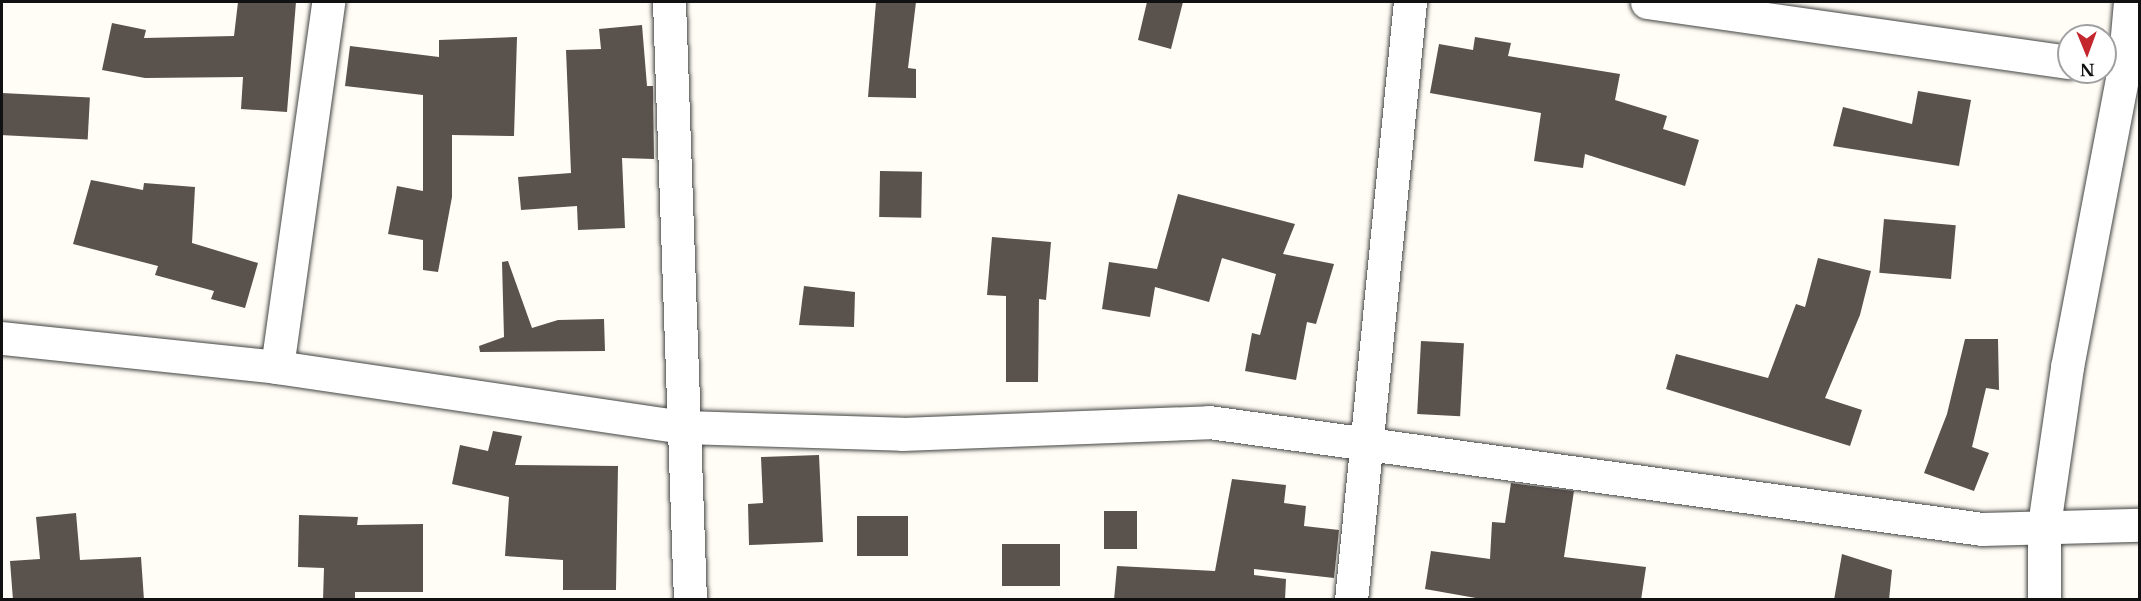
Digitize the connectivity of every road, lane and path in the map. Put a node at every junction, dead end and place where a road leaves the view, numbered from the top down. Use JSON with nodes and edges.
{"nodes":[{"id":1,"x":328,"y":2,"type":"edge"},
{"id":2,"x":669,"y":2,"type":"edge"},
{"id":3,"x":1410,"y":2,"type":"edge"},
{"id":4,"x":1647,"y":2,"type":"edge"},
{"id":5,"x":2130,"y":2,"type":"edge"},
{"id":6,"x":2057,"y":60,"type":"edge"},
{"id":7,"x":2123,"y":70,"type":"edge"},
{"id":8,"x":2,"y":338,"type":"edge"},
{"id":9,"x":278,"y":367,"type":"junction"},
{"id":10,"x":684,"y":427,"type":"junction"},
{"id":11,"x":1369,"y":441,"type":"junction"},
{"id":12,"x":2044,"y":525,"type":"junction"},
{"id":13,"x":2139,"y":525,"type":"edge"},
{"id":14,"x":690,"y":600,"type":"edge"},
{"id":15,"x":1351,"y":600,"type":"edge"},
{"id":16,"x":2044,"y":600,"type":"edge"}],
"edges":[{"from":1,"to":9,"type":"street"},
{"from":2,"to":10,"type":"street"},
{"from":3,"to":11,"type":"street"},
{"from":4,"to":6,"type":"street"},
{"from":5,"to":7,"type":"street"},
{"from":7,"to":12,"type":"street"},
{"from":8,"to":9,"type":"street"},
{"from":9,"to":10,"type":"street"},
{"from":10,"to":11,"type":"street"},
{"from":10,"to":14,"type":"street"},
{"from":11,"to":12,"type":"street"},
{"from":11,"to":15,"type":"street"},
{"from":12,"to":13,"type":"street"},
{"from":12,"to":16,"type":"street"}]}
